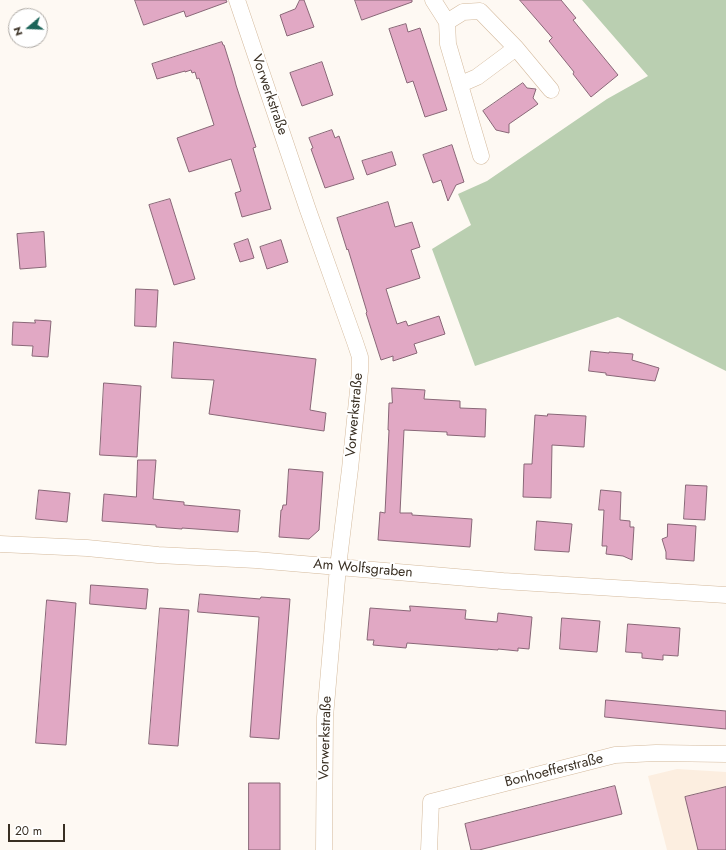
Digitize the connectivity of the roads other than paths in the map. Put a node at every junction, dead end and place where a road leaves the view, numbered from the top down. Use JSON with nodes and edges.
{"nodes":[{"id":1,"x":237,"y":0,"type":"edge"},
{"id":2,"x":433,"y":0,"type":"edge"},
{"id":3,"x":447,"y":22,"type":"junction"},
{"id":4,"x":516,"y":48,"type":"junction"},
{"id":5,"x":461,"y":84,"type":"junction"},
{"id":6,"x":551,"y":90,"type":"dead end"},
{"id":7,"x":481,"y":156,"type":"dead end"},
{"id":8,"x":0,"y":544,"type":"edge"},
{"id":9,"x":338,"y":567,"type":"junction"},
{"id":10,"x":726,"y":595,"type":"edge"},
{"id":11,"x":726,"y":754,"type":"edge"},
{"id":12,"x":324,"y":850,"type":"edge"},
{"id":13,"x":429,"y":850,"type":"edge"}],
"edges":[{"from":1,"to":9,"type":"street","name":"Vorwerkstraße"},
{"from":2,"to":3,"type":"street"},
{"from":3,"to":4,"type":"street"},
{"from":3,"to":5,"type":"street"},
{"from":4,"to":5,"type":"street"},
{"from":4,"to":6,"type":"street"},
{"from":5,"to":7,"type":"street"},
{"from":8,"to":9,"type":"street","name":"Am Wolfsgraben"},
{"from":9,"to":10,"type":"street","name":"Am Wolfsgraben"},
{"from":9,"to":12,"type":"street","name":"Vorwerkstraße"},
{"from":11,"to":13,"type":"street","name":"Bonhoefferstraße"}]}
